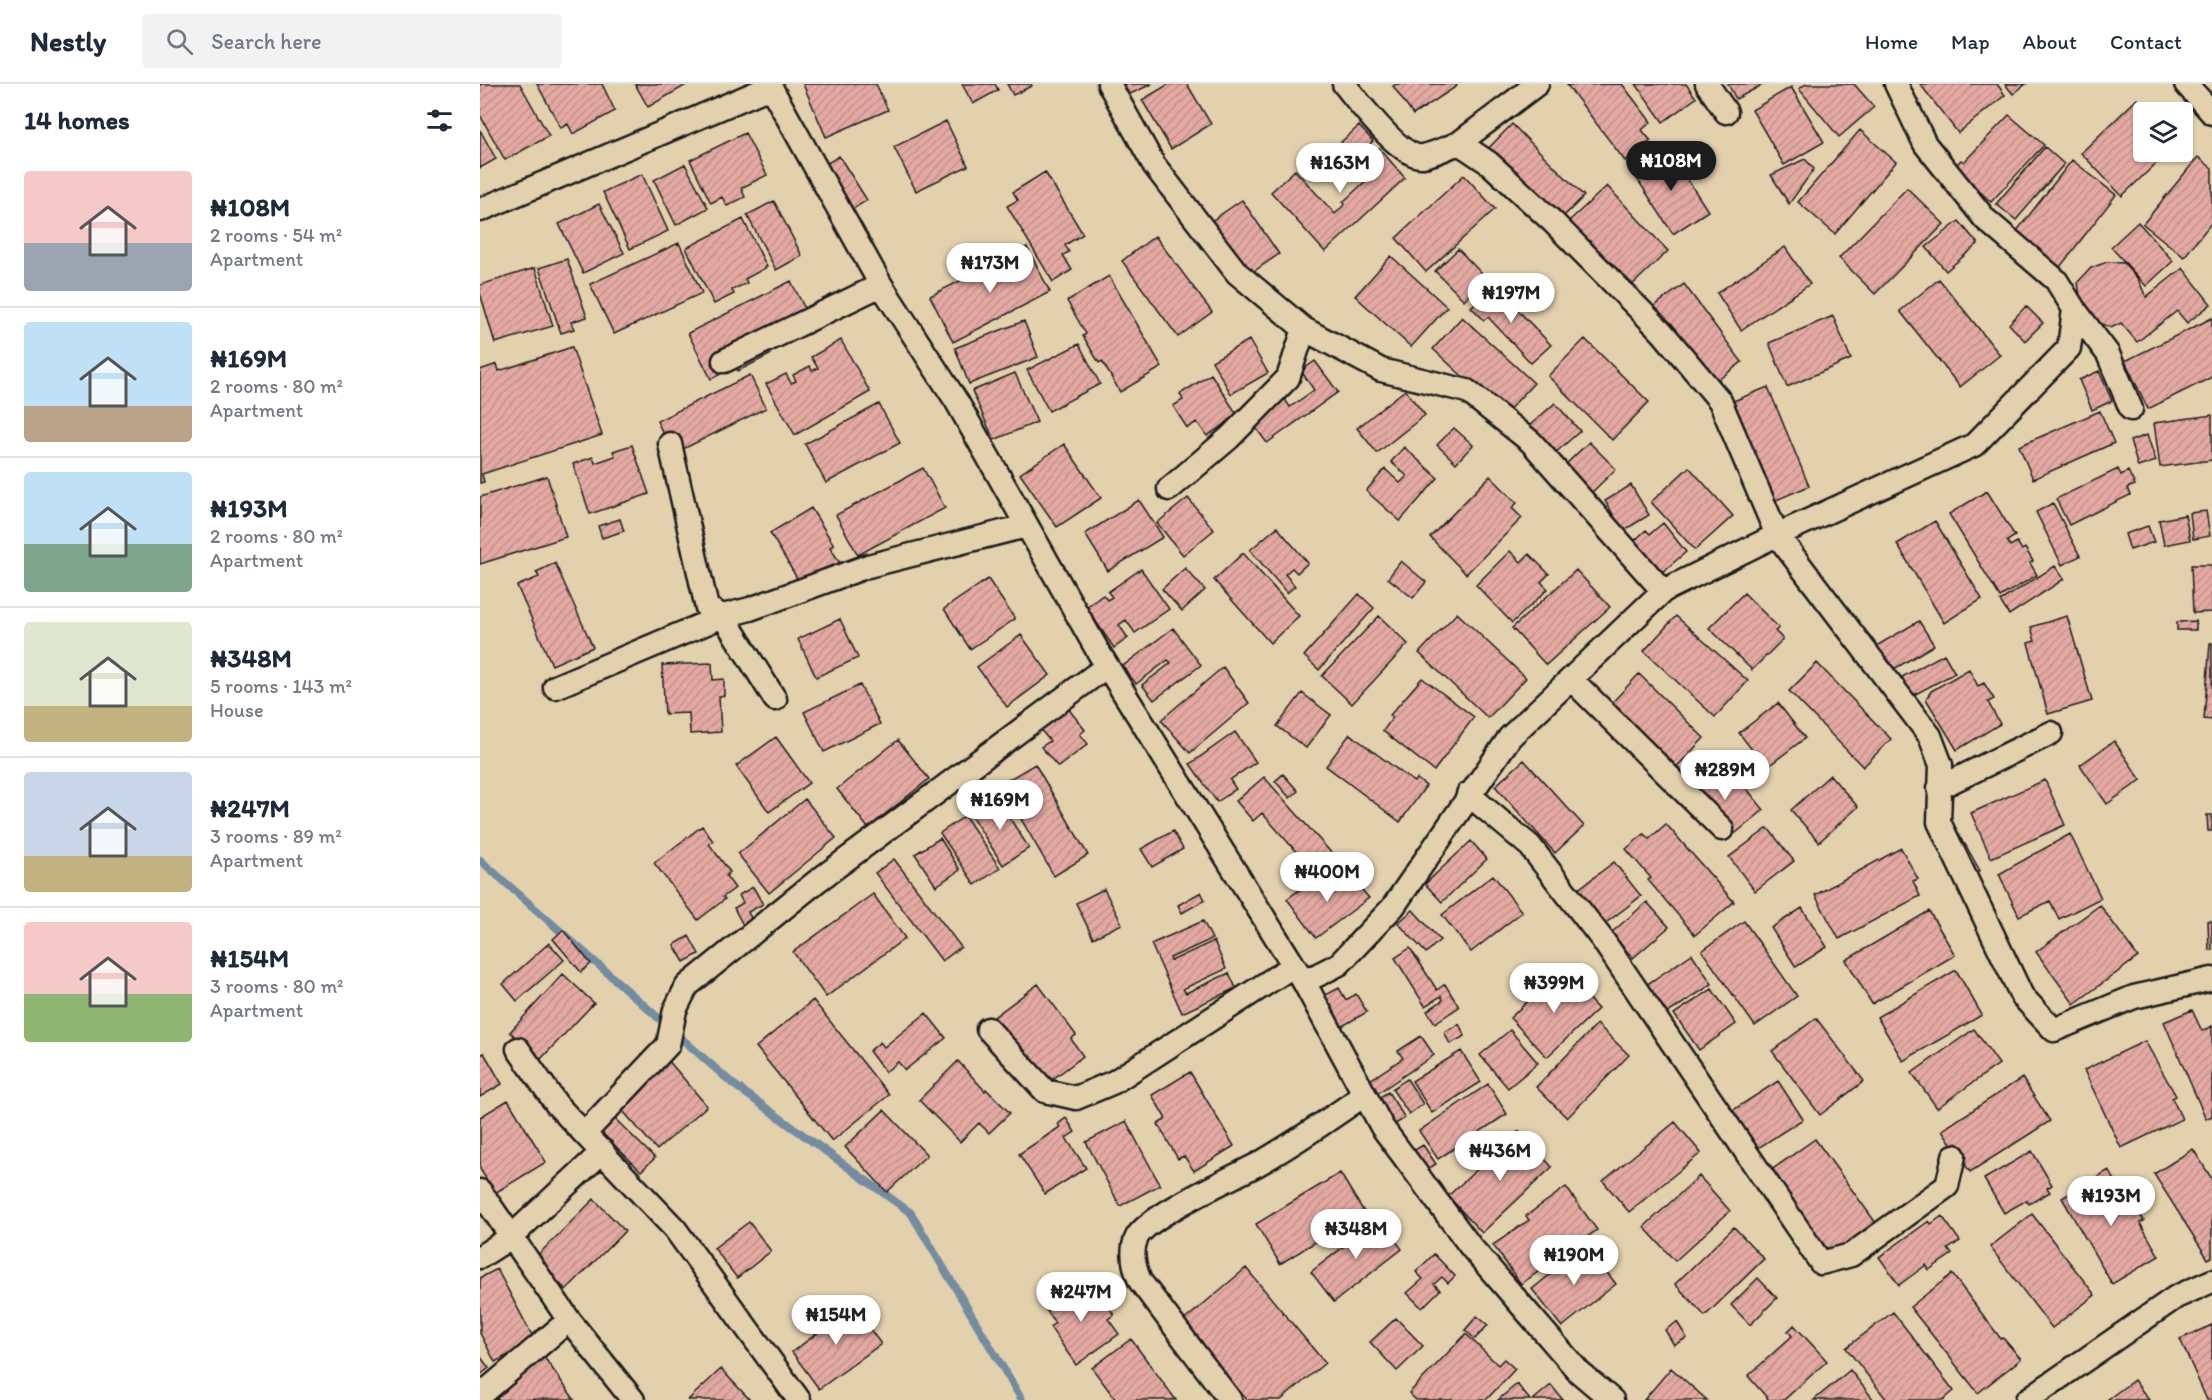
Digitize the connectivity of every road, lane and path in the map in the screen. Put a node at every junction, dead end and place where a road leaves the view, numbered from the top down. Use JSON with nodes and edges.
{"nodes":[{"id":1,"x":1109,"y":84,"type":"edge"},
{"id":2,"x":1344,"y":84,"type":"edge"},
{"id":3,"x":1537,"y":84,"type":"edge"},
{"id":4,"x":1707,"y":84,"type":"edge"},
{"id":5,"x":1896,"y":84,"type":"edge"},
{"id":6,"x":2186,"y":84,"type":"edge"},
{"id":7,"x":770,"y":85,"type":"edge"},
{"id":8,"x":1726,"y":112,"type":"dead end"},
{"id":9,"x":2212,"y":113,"type":"edge"},
{"id":10,"x":1459,"y":143,"type":"junction"},
{"id":11,"x":480,"y":210,"type":"edge"},
{"id":12,"x":881,"y":285,"type":"junction"},
{"id":13,"x":2074,"y":309,"type":"junction"},
{"id":14,"x":1304,"y":329,"type":"junction"},
{"id":15,"x":724,"y":361,"type":"dead end"},
{"id":16,"x":2131,"y":409,"type":"dead end"},
{"id":17,"x":670,"y":444,"type":"dead end"},
{"id":18,"x":1169,"y":489,"type":"dead end"},
{"id":19,"x":1026,"y":526,"type":"junction"},
{"id":20,"x":1777,"y":535,"type":"junction"},
{"id":21,"x":1663,"y":591,"type":"junction"},
{"id":22,"x":723,"y":616,"type":"junction"},
{"id":23,"x":1107,"y":666,"type":"junction"},
{"id":24,"x":1571,"y":679,"type":"junction"},
{"id":25,"x":555,"y":687,"type":"dead end"},
{"id":26,"x":775,"y":699,"type":"dead end"},
{"id":27,"x":2050,"y":733,"type":"dead end"},
{"id":28,"x":1939,"y":788,"type":"junction"},
{"id":29,"x":1468,"y":794,"type":"junction"},
{"id":30,"x":1722,"y":829,"type":"dead end"},
{"id":31,"x":1299,"y":974,"type":"junction"},
{"id":32,"x":2212,"y":979,"type":"edge"},
{"id":33,"x":988,"y":1029,"type":"dead end"},
{"id":34,"x":518,"y":1049,"type":"dead end"},
{"id":35,"x":1364,"y":1095,"type":"junction"},
{"id":36,"x":585,"y":1133,"type":"junction"},
{"id":37,"x":603,"y":1151,"type":"junction"},
{"id":38,"x":1954,"y":1156,"type":"dead end"},
{"id":39,"x":480,"y":1191,"type":"edge"},
{"id":40,"x":511,"y":1237,"type":"junction"},
{"id":41,"x":480,"y":1257,"type":"edge"},
{"id":42,"x":2212,"y":1281,"type":"edge"},
{"id":43,"x":569,"y":1320,"type":"junction"},
{"id":44,"x":480,"y":1396,"type":"edge"},
{"id":45,"x":2041,"y":1396,"type":"edge"},
{"id":46,"x":633,"y":1400,"type":"edge"},
{"id":47,"x":799,"y":1400,"type":"edge"},
{"id":48,"x":1230,"y":1400,"type":"edge"},
{"id":49,"x":1612,"y":1400,"type":"edge"}],
"edges":[{"from":1,"to":14,"type":"street"},
{"from":2,"to":10,"type":"street"},
{"from":3,"to":10,"type":"street"},
{"from":4,"to":8,"type":"street"},
{"from":5,"to":13,"type":"street"},
{"from":6,"to":9,"type":"street"},
{"from":7,"to":11,"type":"street"},
{"from":7,"to":12,"type":"street"},
{"from":10,"to":20,"type":"street"},
{"from":12,"to":15,"type":"street"},
{"from":12,"to":19,"type":"street"},
{"from":13,"to":16,"type":"street"},
{"from":13,"to":20,"type":"street"},
{"from":14,"to":18,"type":"street"},
{"from":14,"to":21,"type":"street"},
{"from":17,"to":22,"type":"street"},
{"from":19,"to":22,"type":"street"},
{"from":19,"to":23,"type":"street"},
{"from":20,"to":21,"type":"street"},
{"from":20,"to":28,"type":"street"},
{"from":21,"to":24,"type":"street"},
{"from":22,"to":25,"type":"street"},
{"from":22,"to":26,"type":"street"},
{"from":23,"to":31,"type":"street"},
{"from":23,"to":36,"type":"street"},
{"from":24,"to":29,"type":"street"},
{"from":24,"to":30,"type":"street"},
{"from":27,"to":28,"type":"street"},
{"from":28,"to":32,"type":"street"},
{"from":29,"to":31,"type":"street"},
{"from":29,"to":38,"type":"street"},
{"from":31,"to":33,"type":"street"},
{"from":31,"to":35,"type":"street"},
{"from":34,"to":36,"type":"street"},
{"from":35,"to":48,"type":"street"},
{"from":35,"to":49,"type":"street"},
{"from":36,"to":37,"type":"street"},
{"from":37,"to":40,"type":"street"},
{"from":37,"to":47,"type":"street"},
{"from":39,"to":40,"type":"street"},
{"from":40,"to":41,"type":"street"},
{"from":40,"to":43,"type":"street"},
{"from":42,"to":45,"type":"street"},
{"from":43,"to":44,"type":"street"},
{"from":43,"to":46,"type":"street"}]}
